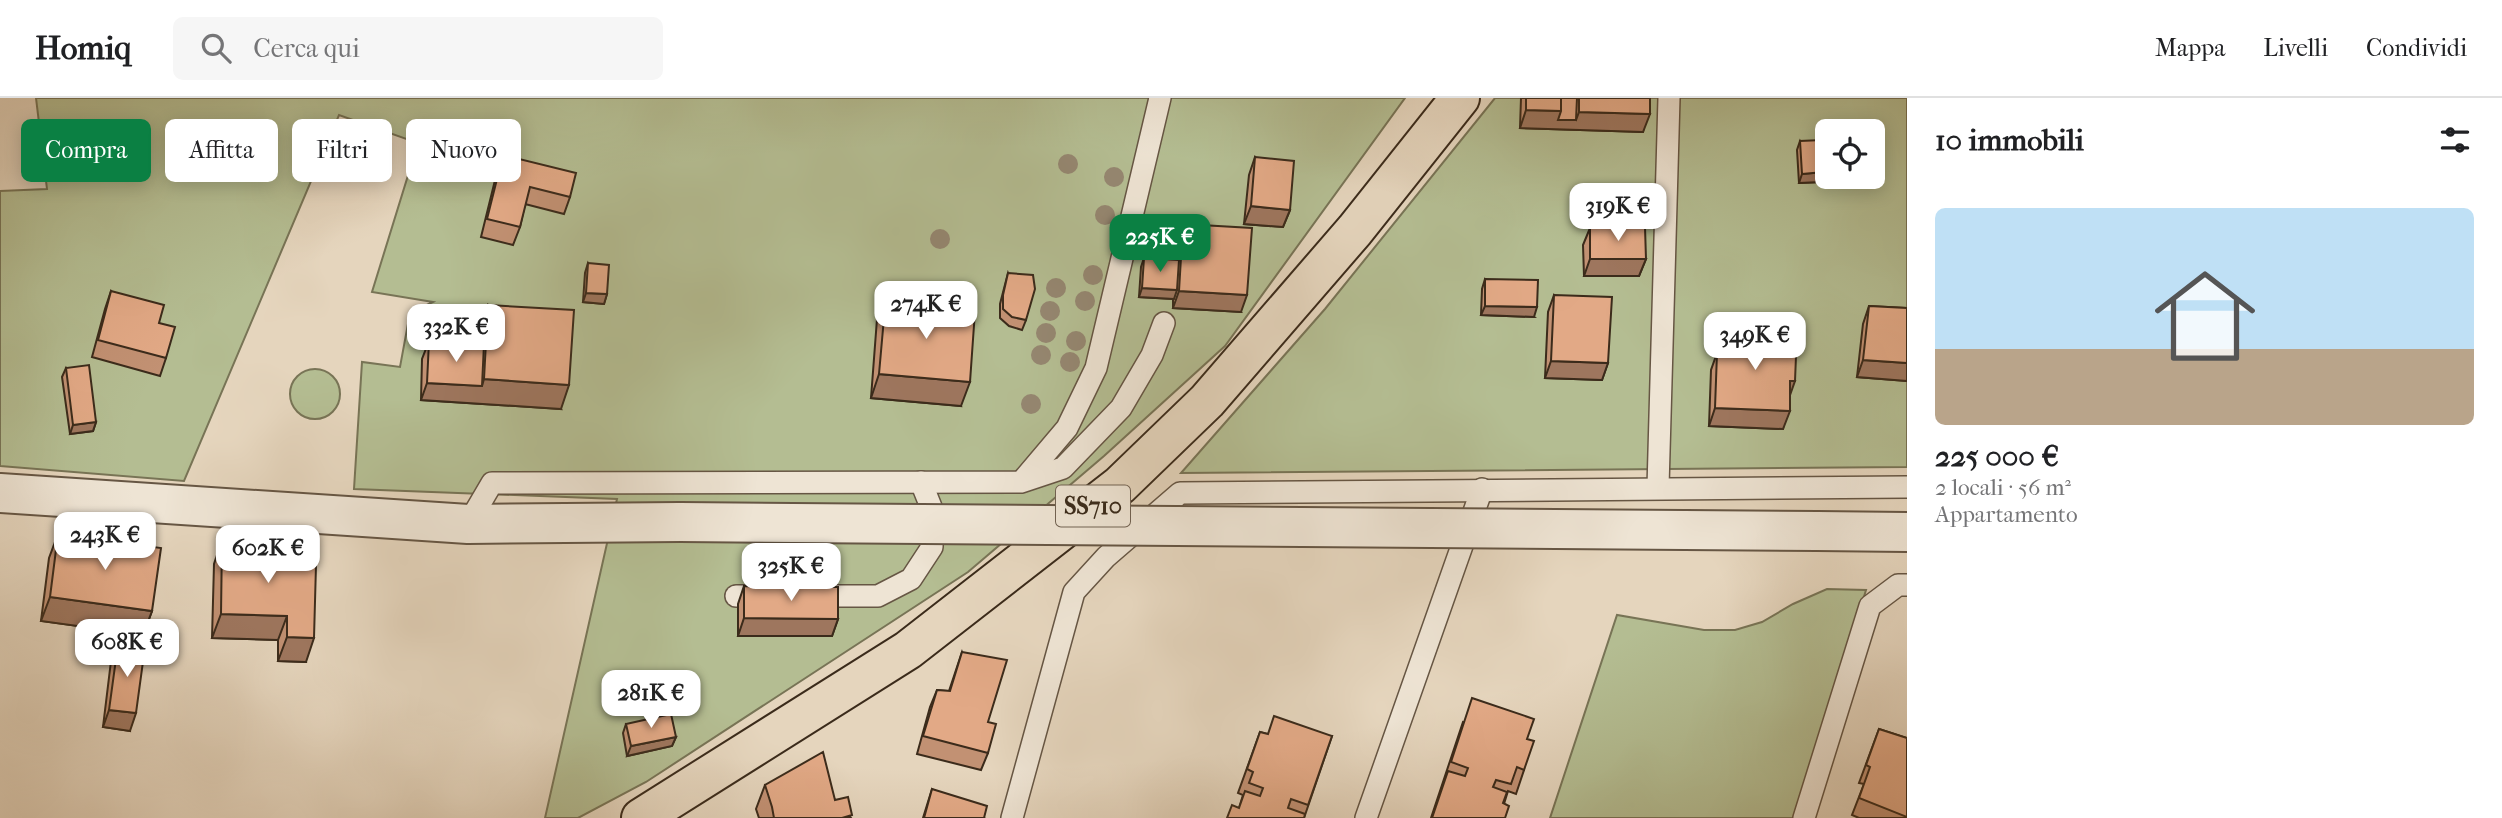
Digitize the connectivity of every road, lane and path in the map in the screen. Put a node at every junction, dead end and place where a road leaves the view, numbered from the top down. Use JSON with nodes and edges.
{"nodes":[{"id":1,"x":1160,"y":98,"type":"edge"},
{"id":2,"x":1460,"y":98,"type":"edge"},
{"id":3,"x":1669,"y":98,"type":"edge"},
{"id":4,"x":1164,"y":323,"type":"dead end"},
{"id":5,"x":921,"y":482,"type":"junction"},
{"id":6,"x":1021,"y":482,"type":"junction"},
{"id":7,"x":1658,"y":487,"type":"junction"},
{"id":8,"x":1907,"y":487,"type":"edge"},
{"id":9,"x":1482,"y":489,"type":"junction"},
{"id":10,"x":0,"y":493,"type":"edge"},
{"id":11,"x":468,"y":524,"type":"junction"},
{"id":12,"x":1907,"y":532,"type":"edge"},
{"id":13,"x":1907,"y":585,"type":"edge"},
{"id":14,"x":736,"y":596,"type":"dead end"},
{"id":15,"x":641,"y":818,"type":"edge"},
{"id":16,"x":1012,"y":818,"type":"edge"},
{"id":17,"x":1366,"y":818,"type":"edge"},
{"id":18,"x":1804,"y":818,"type":"edge"}],
"edges":[{"from":1,"to":6,"type":"lane"},
{"from":2,"to":15,"type":"main road","number":"SS710"},
{"from":3,"to":7,"type":"lane"},
{"from":4,"to":6,"type":"lane"},
{"from":5,"to":6,"type":"lane"},
{"from":5,"to":11,"type":"lane"},
{"from":5,"to":14,"type":"lane"},
{"from":7,"to":8,"type":"lane"},
{"from":7,"to":9,"type":"lane"},
{"from":9,"to":16,"type":"lane"},
{"from":9,"to":17,"type":"lane"},
{"from":10,"to":11,"type":"street"},
{"from":11,"to":12,"type":"street","bridge":true},
{"from":13,"to":18,"type":"lane"}]}
